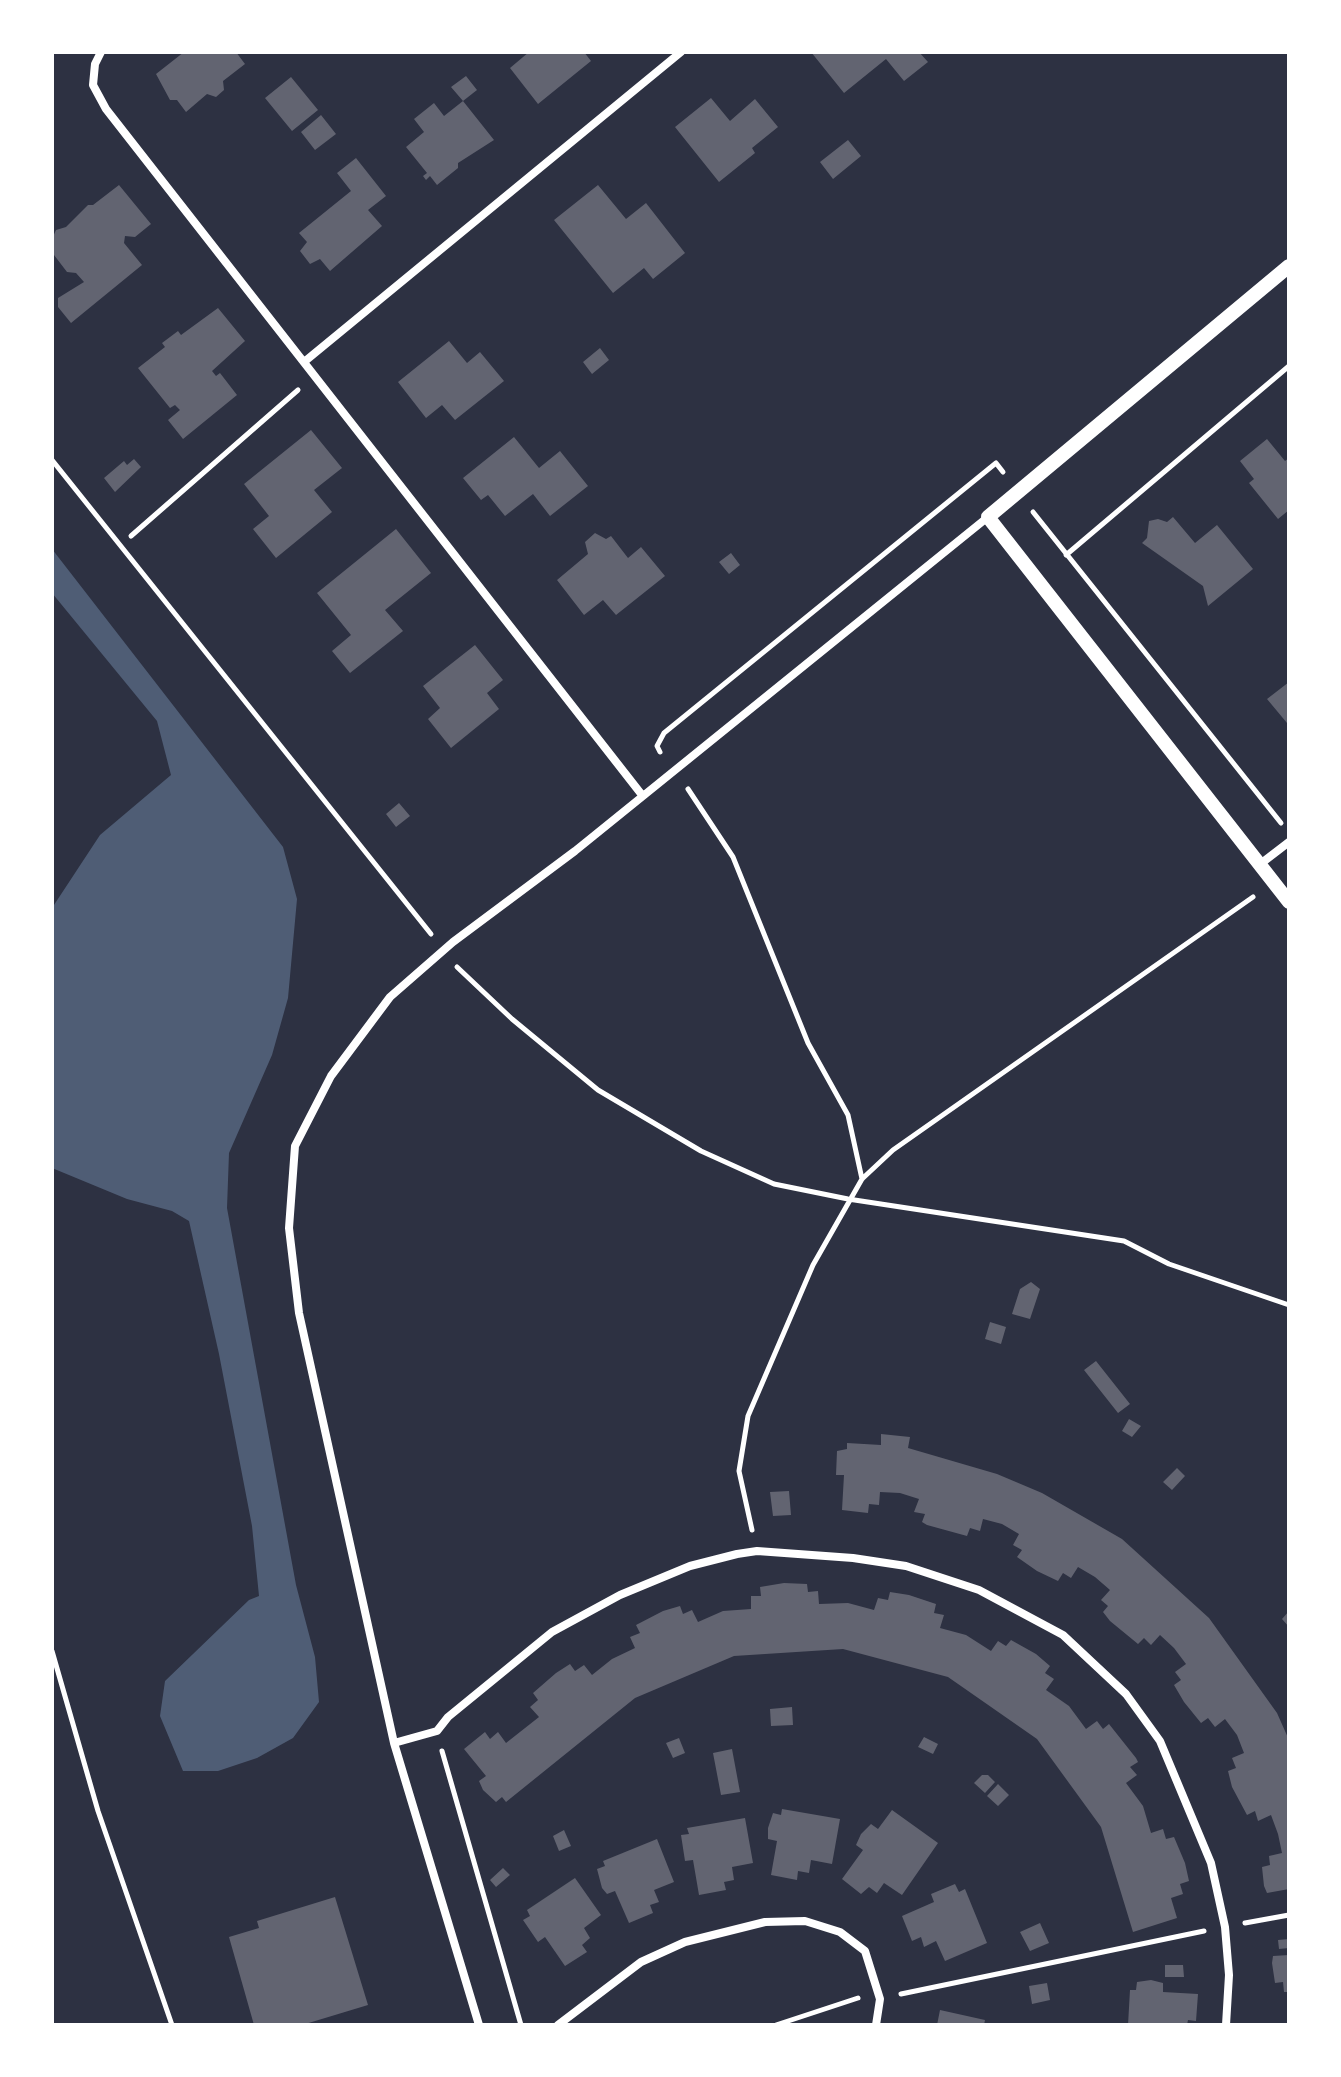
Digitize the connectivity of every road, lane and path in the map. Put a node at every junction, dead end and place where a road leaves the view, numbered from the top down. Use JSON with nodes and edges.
{"nodes":[{"id":1,"x":101,"y":52,"type":"edge"},
{"id":2,"x":681,"y":52,"type":"edge"},
{"id":3,"x":1289,"y":266,"type":"edge"},
{"id":4,"x":304,"y":362,"type":"junction"},
{"id":5,"x":1289,"y":366,"type":"edge"},
{"id":6,"x":314,"y":376,"type":"junction"},
{"id":7,"x":52,"y":460,"type":"edge"},
{"id":8,"x":1017,"y":492,"type":"junction"},
{"id":9,"x":988,"y":517,"type":"junction"},
{"id":10,"x":131,"y":536,"type":"dead end"},
{"id":11,"x":1066,"y":555,"type":"junction"},
{"id":12,"x":672,"y":772,"type":"junction"},
{"id":13,"x":642,"y":795,"type":"junction"},
{"id":14,"x":1289,"y":833,"type":"edge"},
{"id":15,"x":1289,"y":842,"type":"edge"},
{"id":16,"x":1259,"y":865,"type":"junction"},
{"id":17,"x":1274,"y":883,"type":"junction"},
{"id":18,"x":1289,"y":902,"type":"edge"},
{"id":19,"x":444,"y":950,"type":"junction"},
{"id":20,"x":862,"y":1179,"type":"junction"},
{"id":21,"x":848,"y":1199,"type":"junction"},
{"id":22,"x":1289,"y":1305,"type":"edge"},
{"id":23,"x":757,"y":1551,"type":"junction"},
{"id":24,"x":52,"y":1651,"type":"edge"},
{"id":25,"x":437,"y":1731,"type":"junction"},
{"id":26,"x":394,"y":1743,"type":"junction"},
{"id":27,"x":1289,"y":1915,"type":"edge"},
{"id":28,"x":1225,"y":1927,"type":"junction"},
{"id":29,"x":879,"y":1995,"type":"junction"},
{"id":30,"x":172,"y":2025,"type":"edge"},
{"id":31,"x":479,"y":2025,"type":"edge"},
{"id":32,"x":521,"y":2025,"type":"edge"},
{"id":33,"x":558,"y":2025,"type":"edge"},
{"id":34,"x":776,"y":2025,"type":"edge"},
{"id":35,"x":876,"y":2025,"type":"edge"},
{"id":36,"x":1226,"y":2025,"type":"edge"}],
"edges":[{"from":1,"to":4,"type":"street"},
{"from":2,"to":4,"type":"street"},
{"from":3,"to":8,"type":"street"},
{"from":4,"to":6,"type":"street"},
{"from":5,"to":11,"type":"path"},
{"from":6,"to":10,"type":"path"},
{"from":6,"to":13,"type":"street"},
{"from":7,"to":19,"type":"path"},
{"from":8,"to":9,"type":"street"},
{"from":8,"to":11,"type":"path"},
{"from":8,"to":12,"type":"path"},
{"from":9,"to":12,"type":"street"},
{"from":9,"to":16,"type":"street"},
{"from":11,"to":14,"type":"path"},
{"from":12,"to":13,"type":"street"},
{"from":12,"to":20,"type":"path"},
{"from":13,"to":19,"type":"street"},
{"from":15,"to":16,"type":"street"},
{"from":16,"to":17,"type":"street"},
{"from":17,"to":18,"type":"street"},
{"from":17,"to":20,"type":"path"},
{"from":19,"to":21,"type":"path"},
{"from":19,"to":26,"type":"street"},
{"from":20,"to":21,"type":"path"},
{"from":21,"to":22,"type":"path"},
{"from":21,"to":23,"type":"path"},
{"from":23,"to":25,"type":"street"},
{"from":23,"to":28,"type":"street"},
{"from":24,"to":30,"type":"path"},
{"from":25,"to":26,"type":"street"},
{"from":25,"to":32,"type":"path"},
{"from":26,"to":31,"type":"street"},
{"from":27,"to":28,"type":"path"},
{"from":28,"to":29,"type":"path"},
{"from":28,"to":36,"type":"street"},
{"from":29,"to":33,"type":"street"},
{"from":29,"to":34,"type":"path"},
{"from":29,"to":35,"type":"street"}]}
